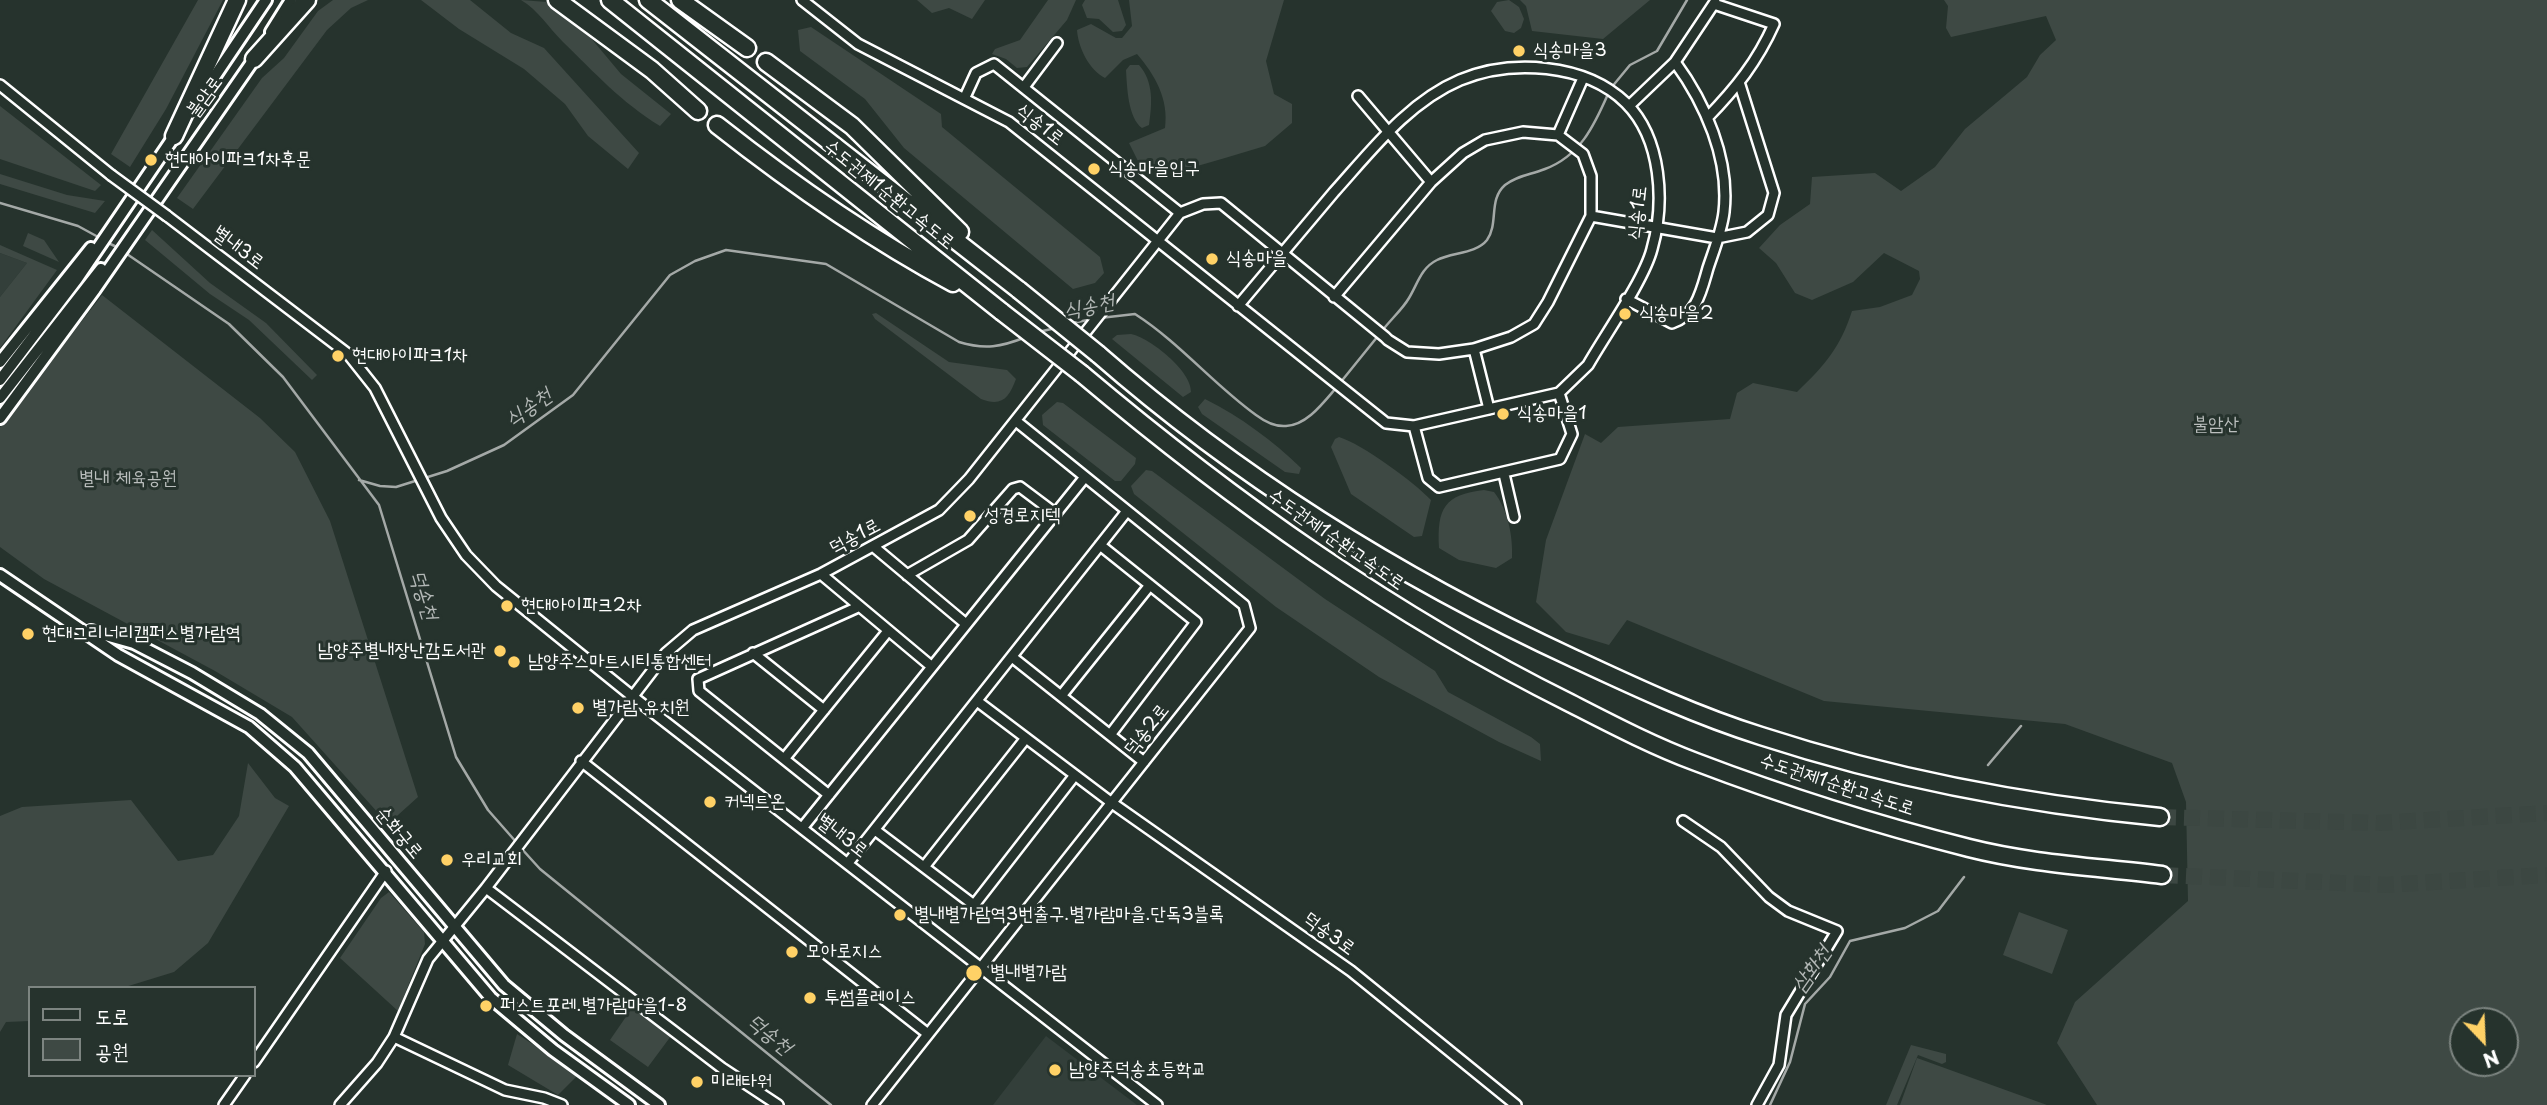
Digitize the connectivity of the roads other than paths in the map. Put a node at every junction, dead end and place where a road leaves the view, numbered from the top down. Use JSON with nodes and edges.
{"nodes":[{"id":1,"x":237,"y":0,"type":"edge"},
{"id":2,"x":266,"y":0,"type":"edge"},
{"id":3,"x":291,"y":0,"type":"edge"},
{"id":4,"x":307,"y":0,"type":"edge"},
{"id":5,"x":557,"y":0,"type":"edge"},
{"id":6,"x":610,"y":0,"type":"edge"},
{"id":7,"x":648,"y":0,"type":"edge"},
{"id":8,"x":680,"y":0,"type":"edge"},
{"id":9,"x":802,"y":0,"type":"edge"},
{"id":10,"x":1715,"y":2,"type":"edge"},
{"id":11,"x":1057,"y":43,"type":"dead end"},
{"id":12,"x":747,"y":48,"type":"dead end"},
{"id":13,"x":254,"y":59,"type":"junction"},
{"id":14,"x":766,"y":62,"type":"dead end"},
{"id":15,"x":1675,"y":62,"type":"junction"},
{"id":16,"x":1583,"y":78,"type":"junction"},
{"id":17,"x":0,"y":85,"type":"edge"},
{"id":18,"x":1740,"y":85,"type":"junction"},
{"id":19,"x":1024,"y":87,"type":"junction"},
{"id":20,"x":1358,"y":96,"type":"dead end"},
{"id":21,"x":965,"y":97,"type":"junction"},
{"id":22,"x":1629,"y":106,"type":"junction"},
{"id":23,"x":698,"y":111,"type":"dead end"},
{"id":24,"x":1707,"y":118,"type":"junction"},
{"id":25,"x":716,"y":125,"type":"dead end"},
{"id":26,"x":1387,"y":131,"type":"junction"},
{"id":27,"x":1558,"y":135,"type":"junction"},
{"id":28,"x":174,"y":136,"type":"junction"},
{"id":29,"x":1432,"y":182,"type":"junction"},
{"id":30,"x":1180,"y":213,"type":"junction"},
{"id":31,"x":1591,"y":216,"type":"junction"},
{"id":32,"x":1656,"y":226,"type":"junction"},
{"id":33,"x":1717,"y":238,"type":"junction"},
{"id":34,"x":1157,"y":241,"type":"junction"},
{"id":35,"x":1282,"y":253,"type":"junction"},
{"id":36,"x":73,"y":276,"type":"junction"},
{"id":37,"x":1015,"y":286,"type":"junction"},
{"id":38,"x":91,"y":288,"type":"junction"},
{"id":39,"x":1334,"y":297,"type":"junction"},
{"id":40,"x":1626,"y":299,"type":"junction"},
{"id":41,"x":1238,"y":306,"type":"junction"},
{"id":42,"x":997,"y":308,"type":"junction"},
{"id":43,"x":1474,"y":349,"type":"junction"},
{"id":44,"x":0,"y":362,"type":"edge"},
{"id":45,"x":0,"y":380,"type":"edge"},
{"id":46,"x":1559,"y":393,"type":"junction"},
{"id":47,"x":0,"y":398,"type":"edge"},
{"id":48,"x":1489,"y":409,"type":"junction"},
{"id":49,"x":2,"y":415,"type":"edge"},
{"id":50,"x":1016,"y":421,"type":"junction"},
{"id":51,"x":1414,"y":426,"type":"junction"},
{"id":52,"x":1504,"y":474,"type":"junction"},
{"id":53,"x":1085,"y":477,"type":"junction"},
{"id":54,"x":1127,"y":511,"type":"junction"},
{"id":55,"x":1055,"y":513,"type":"junction"},
{"id":56,"x":1514,"y":517,"type":"dead end"},
{"id":57,"x":1100,"y":545,"type":"junction"},
{"id":58,"x":874,"y":547,"type":"junction"},
{"id":59,"x":821,"y":574,"type":"junction"},
{"id":60,"x":0,"y":575,"type":"edge"},
{"id":61,"x":907,"y":575,"type":"junction"},
{"id":62,"x":1150,"y":585,"type":"junction"},
{"id":63,"x":859,"y":607,"type":"junction"},
{"id":64,"x":966,"y":624,"type":"junction"},
{"id":65,"x":82,"y":628,"type":"junction"},
{"id":66,"x":888,"y":631,"type":"junction"},
{"id":67,"x":753,"y":653,"type":"junction"},
{"id":68,"x":1012,"y":657,"type":"junction"},
{"id":69,"x":932,"y":666,"type":"junction"},
{"id":70,"x":632,"y":696,"type":"junction"},
{"id":71,"x":1061,"y":696,"type":"junction"},
{"id":72,"x":976,"y":701,"type":"junction"},
{"id":73,"x":824,"y":710,"type":"junction"},
{"id":74,"x":1110,"y":735,"type":"junction"},
{"id":75,"x":1026,"y":738,"type":"junction"},
{"id":76,"x":784,"y":759,"type":"junction"},
{"id":77,"x":581,"y":761,"type":"junction"},
{"id":78,"x":1144,"y":762,"type":"junction"},
{"id":79,"x":1075,"y":775,"type":"junction"},
{"id":80,"x":829,"y":795,"type":"junction"},
{"id":81,"x":1112,"y":803,"type":"junction"},
{"id":82,"x":2160,"y":817,"type":"tunnel mouth"},
{"id":83,"x":1683,"y":821,"type":"dead end"},
{"id":84,"x":803,"y":827,"type":"junction"},
{"id":85,"x":874,"y":830,"type":"junction"},
{"id":86,"x":848,"y":863,"type":"junction"},
{"id":87,"x":924,"y":867,"type":"junction"},
{"id":88,"x":386,"y":871,"type":"junction"},
{"id":89,"x":2162,"y":875,"type":"tunnel mouth"},
{"id":90,"x":486,"y":888,"type":"junction"},
{"id":91,"x":454,"y":926,"type":"junction"},
{"id":92,"x":442,"y":939,"type":"junction"},
{"id":93,"x":982,"y":966,"type":"junction"},
{"id":94,"x":928,"y":1034,"type":"junction"},
{"id":95,"x":394,"y":1037,"type":"junction"},
{"id":96,"x":256,"y":1059,"type":"edge"},
{"id":97,"x":244,"y":1077,"type":"edge"},
{"id":98,"x":873,"y":1103,"type":"edge"},
{"id":99,"x":224,"y":1105,"type":"edge"},
{"id":100,"x":340,"y":1105,"type":"edge"},
{"id":101,"x":562,"y":1105,"type":"edge"},
{"id":102,"x":629,"y":1105,"type":"edge"},
{"id":103,"x":659,"y":1105,"type":"edge"},
{"id":104,"x":778,"y":1105,"type":"edge"},
{"id":105,"x":1157,"y":1105,"type":"edge"},
{"id":106,"x":1516,"y":1105,"type":"edge"},
{"id":107,"x":1757,"y":1105,"type":"edge"}],
"edges":[{"from":1,"to":28,"type":"highway"},
{"from":2,"to":28,"type":"street","name":"불암로"},
{"from":3,"to":13,"type":"street","name":"불암로"},
{"from":4,"to":13,"type":"highway"},
{"from":5,"to":23,"type":"highway"},
{"from":6,"to":42,"type":"highway","name":"수도권제1순환고속도로"},
{"from":7,"to":37,"type":"highway","name":"수도권제1순환고속도로"},
{"from":8,"to":12,"type":"highway"},
{"from":9,"to":21,"type":"street","name":"식송1로"},
{"from":10,"to":15,"type":"street"},
{"from":10,"to":18,"type":"street"},
{"from":11,"to":19,"type":"street"},
{"from":13,"to":38,"type":"street","name":"불암로"},
{"from":14,"to":37,"type":"highway"},
{"from":15,"to":22,"type":"street"},
{"from":15,"to":24,"type":"street"},
{"from":16,"to":22,"type":"street","name":"식송1로"},
{"from":16,"to":26,"type":"street","name":"식송1로"},
{"from":16,"to":27,"type":"street"},
{"from":17,"to":70,"type":"street","name":"별내3로","bridge":true},
{"from":18,"to":24,"type":"street"},
{"from":18,"to":33,"type":"street"},
{"from":19,"to":21,"type":"street"},
{"from":19,"to":30,"type":"street"},
{"from":20,"to":26,"type":"street"},
{"from":21,"to":34,"type":"street","name":"식송1로"},
{"from":22,"to":32,"type":"street","name":"식송1로"},
{"from":24,"to":33,"type":"street"},
{"from":25,"to":42,"type":"highway"},
{"from":26,"to":29,"type":"street"},
{"from":26,"to":35,"type":"street","name":"식송1로"},
{"from":27,"to":29,"type":"street"},
{"from":27,"to":31,"type":"street"},
{"from":28,"to":36,"type":"street","name":"불암로"},
{"from":29,"to":39,"type":"street"},
{"from":30,"to":34,"type":"street","name":"덕송1로"},
{"from":30,"to":35,"type":"street"},
{"from":31,"to":32,"type":"street"},
{"from":31,"to":43,"type":"street"},
{"from":32,"to":33,"type":"street"},
{"from":32,"to":40,"type":"street","name":"식송1로"},
{"from":33,"to":40,"type":"street"},
{"from":34,"to":41,"type":"street","name":"식송1로"},
{"from":34,"to":50,"type":"street","name":"덕송1로"},
{"from":35,"to":39,"type":"street"},
{"from":35,"to":41,"type":"street","name":"식송1로"},
{"from":36,"to":44,"type":"street"},
{"from":36,"to":45,"type":"street"},
{"from":37,"to":82,"type":"highway","name":"수도권제1순환고속도로","bridge":true},
{"from":38,"to":47,"type":"street"},
{"from":38,"to":49,"type":"street"},
{"from":39,"to":43,"type":"street"},
{"from":40,"to":46,"type":"street","name":"식송1로"},
{"from":41,"to":51,"type":"street","name":"식송1로"},
{"from":42,"to":89,"type":"highway","name":"수도권제1순환고속도로","bridge":true},
{"from":43,"to":48,"type":"street"},
{"from":46,"to":48,"type":"street","name":"식송1로"},
{"from":46,"to":52,"type":"street"},
{"from":48,"to":51,"type":"street","name":"식송1로"},
{"from":50,"to":53,"type":"street","name":"덕송2로"},
{"from":50,"to":58,"type":"street","name":"덕송1로"},
{"from":51,"to":52,"type":"street"},
{"from":52,"to":56,"type":"street"},
{"from":53,"to":54,"type":"street","name":"덕송2로"},
{"from":53,"to":55,"type":"street"},
{"from":54,"to":57,"type":"street"},
{"from":54,"to":78,"type":"street","name":"덕송2로"},
{"from":55,"to":61,"type":"street"},
{"from":55,"to":64,"type":"street"},
{"from":57,"to":62,"type":"street"},
{"from":57,"to":68,"type":"street"},
{"from":58,"to":59,"type":"street","name":"덕송1로"},
{"from":58,"to":61,"type":"street"},
{"from":59,"to":63,"type":"street"},
{"from":59,"to":70,"type":"street","name":"덕송1로"},
{"from":60,"to":65,"type":"street","name":"순화궁로"},
{"from":61,"to":64,"type":"street"},
{"from":62,"to":71,"type":"street"},
{"from":62,"to":74,"type":"street"},
{"from":63,"to":66,"type":"street"},
{"from":63,"to":67,"type":"street"},
{"from":64,"to":69,"type":"street"},
{"from":65,"to":88,"type":"street","name":"순화궁로"},
{"from":65,"to":91,"type":"street","name":"순화궁로"},
{"from":66,"to":69,"type":"street"},
{"from":66,"to":73,"type":"street"},
{"from":67,"to":73,"type":"street"},
{"from":67,"to":76,"type":"street"},
{"from":68,"to":71,"type":"street"},
{"from":68,"to":72,"type":"street"},
{"from":69,"to":80,"type":"street"},
{"from":70,"to":77,"type":"street","name":"덕송1로"},
{"from":70,"to":84,"type":"street","name":"별내3로"},
{"from":71,"to":74,"type":"street"},
{"from":72,"to":75,"type":"street","name":"덕송3로"},
{"from":72,"to":85,"type":"street"},
{"from":73,"to":76,"type":"street"},
{"from":74,"to":78,"type":"street"},
{"from":75,"to":79,"type":"street","name":"덕송3로"},
{"from":75,"to":87,"type":"street"},
{"from":76,"to":80,"type":"street"},
{"from":77,"to":90,"type":"street","name":"덕송1로"},
{"from":77,"to":94,"type":"street"},
{"from":78,"to":81,"type":"street","name":"덕송2로"},
{"from":79,"to":81,"type":"street","name":"덕송3로"},
{"from":79,"to":87,"type":"street"},
{"from":80,"to":84,"type":"street"},
{"from":81,"to":93,"type":"street","name":"덕송2로"},
{"from":81,"to":106,"type":"street","name":"덕송3로"},
{"from":83,"to":107,"type":"street"},
{"from":84,"to":86,"type":"street","name":"별내3로"},
{"from":85,"to":86,"type":"street"},
{"from":85,"to":87,"type":"street"},
{"from":86,"to":93,"type":"street","name":"별내3로"},
{"from":88,"to":92,"type":"street","name":"순화궁로"},
{"from":88,"to":96,"type":"street","name":"순화궁로"},
{"from":90,"to":91,"type":"street"},
{"from":90,"to":104,"type":"street"},
{"from":91,"to":92,"type":"street"},
{"from":91,"to":103,"type":"street","name":"순화궁로"},
{"from":92,"to":95,"type":"street"},
{"from":92,"to":102,"type":"street","name":"순화궁로"},
{"from":93,"to":94,"type":"street","name":"덕송2로"},
{"from":93,"to":105,"type":"street","name":"별내3로"},
{"from":94,"to":98,"type":"street","name":"덕송2로"},
{"from":95,"to":100,"type":"street"},
{"from":95,"to":101,"type":"street"},
{"from":97,"to":99,"type":"street"}]}
